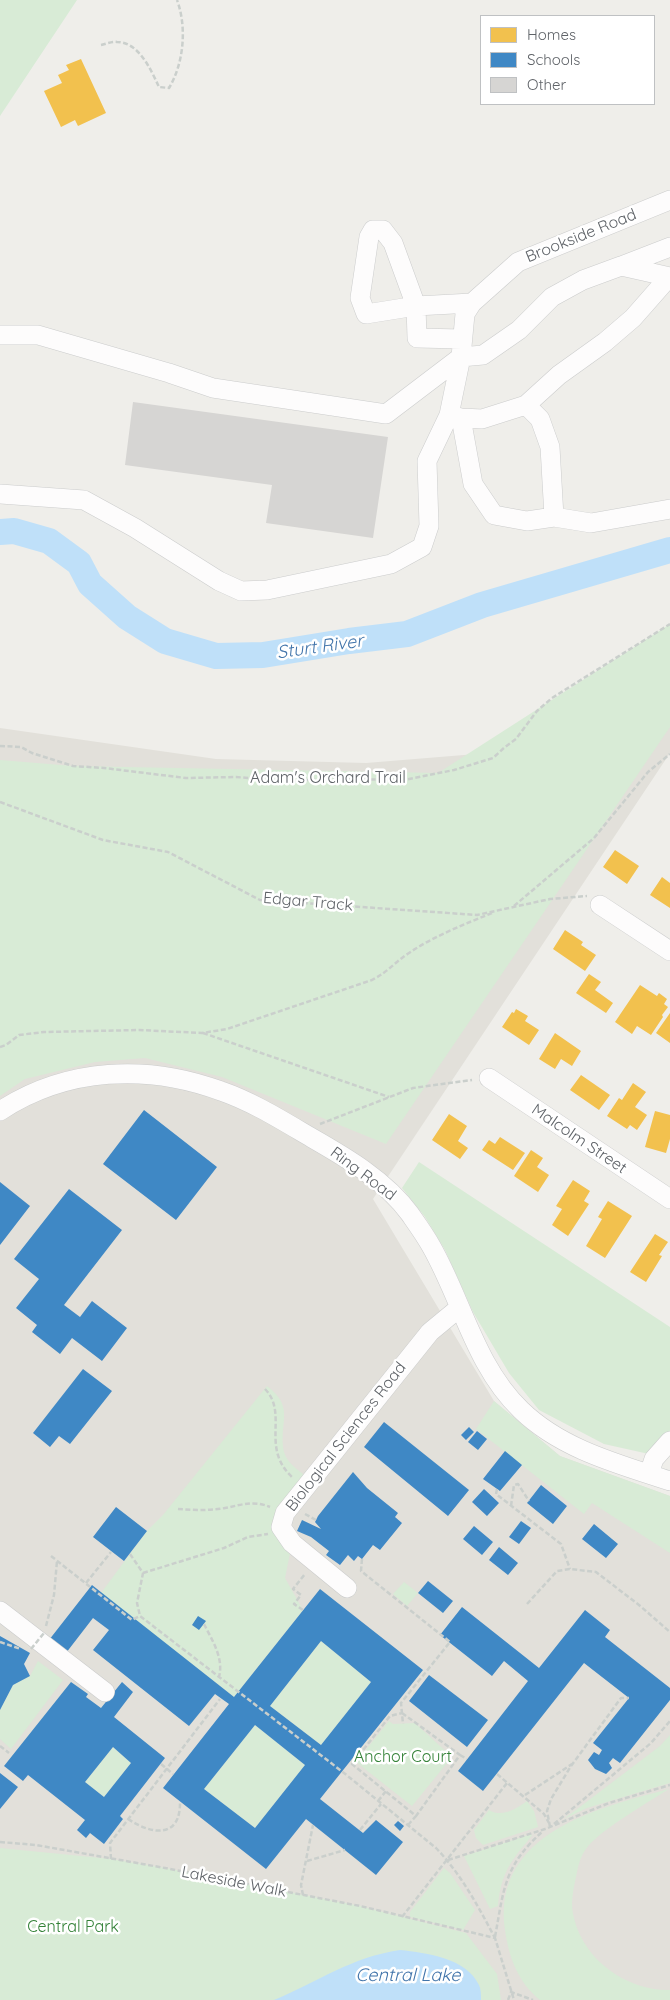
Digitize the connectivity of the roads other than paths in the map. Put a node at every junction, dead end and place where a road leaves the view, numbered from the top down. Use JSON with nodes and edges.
{"nodes":[{"id":1,"x":670,"y":200,"type":"edge"},
{"id":2,"x":670,"y":247,"type":"edge"},
{"id":3,"x":621,"y":266,"type":"junction"},
{"id":4,"x":669,"y":277,"type":"edge"},
{"id":5,"x":472,"y":304,"type":"junction"},
{"id":6,"x":0,"y":335,"type":"edge"},
{"id":7,"x":462,"y":348,"type":"junction"},
{"id":8,"x":526,"y":405,"type":"junction"},
{"id":9,"x":455,"y":416,"type":"junction"},
{"id":10,"x":0,"y":494,"type":"edge"},
{"id":11,"x":670,"y":508,"type":"edge"},
{"id":12,"x":554,"y":517,"type":"junction"},
{"id":13,"x":600,"y":905,"type":"road end"},
{"id":14,"x":670,"y":951,"type":"edge"},
{"id":15,"x":489,"y":1078,"type":"road end"},
{"id":16,"x":0,"y":1111,"type":"edge"},
{"id":17,"x":670,"y":1199,"type":"edge"},
{"id":18,"x":459,"y":1308,"type":"junction"},
{"id":19,"x":670,"y":1441,"type":"edge"},
{"id":20,"x":649,"y":1474,"type":"junction"},
{"id":21,"x":670,"y":1481,"type":"edge"},
{"id":22,"x":347,"y":1588,"type":"dead end"},
{"id":23,"x":0,"y":1612,"type":"edge"},
{"id":24,"x":105,"y":1692,"type":"dead end"}],
"edges":[{"from":1,"to":5,"type":"street","name":"Brookside Road"},
{"from":2,"to":3,"type":"street"},
{"from":3,"to":4,"type":"street"},
{"from":3,"to":7,"type":"street"},
{"from":4,"to":8,"type":"street"},
{"from":5,"to":7,"type":"street","name":"Brookside Road"},
{"from":5,"to":7,"type":"street"},
{"from":6,"to":7,"type":"street"},
{"from":7,"to":9,"type":"street","name":"Brookside Road"},
{"from":8,"to":9,"type":"street"},
{"from":8,"to":12,"type":"street"},
{"from":9,"to":10,"type":"street"},
{"from":9,"to":12,"type":"street"},
{"from":11,"to":12,"type":"street"},
{"from":13,"to":14,"type":"street"},
{"from":15,"to":17,"type":"street","name":"Malcolm Street"},
{"from":16,"to":18,"type":"street","name":"Ring Road"},
{"from":18,"to":20,"type":"street","name":"Ring Road"},
{"from":18,"to":22,"type":"street","name":"Biological Sciences Road"},
{"from":19,"to":20,"type":"street"},
{"from":20,"to":21,"type":"street","name":"Ring Road"},
{"from":23,"to":24,"type":"street"}]}
